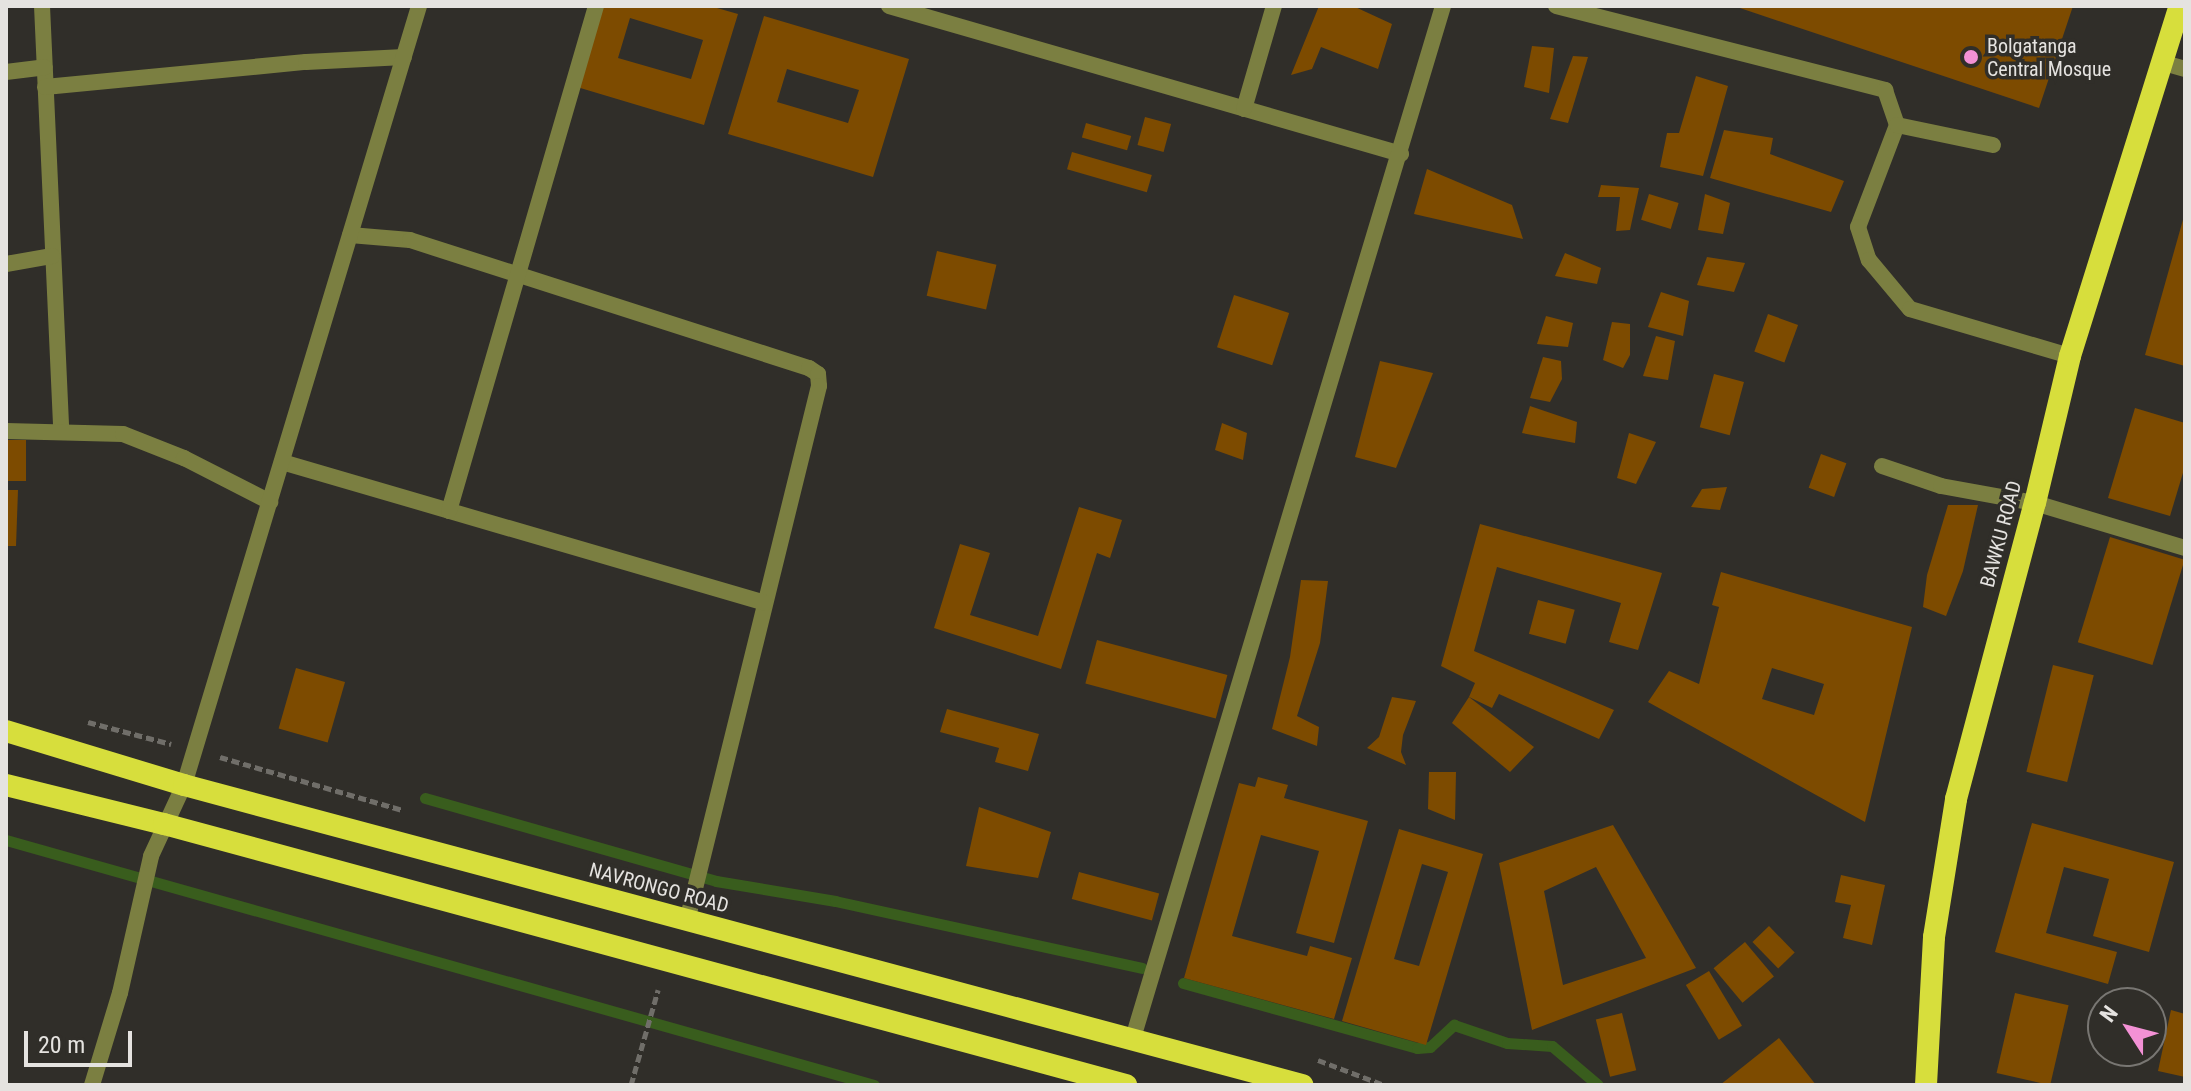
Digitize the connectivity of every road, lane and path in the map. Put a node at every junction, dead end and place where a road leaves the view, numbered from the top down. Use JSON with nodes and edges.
{"nodes":[{"id":1,"x":42,"y":6,"type":"edge"},
{"id":2,"x":419,"y":6,"type":"edge"},
{"id":3,"x":596,"y":6,"type":"edge"},
{"id":4,"x":889,"y":6,"type":"edge"},
{"id":5,"x":1274,"y":6,"type":"edge"},
{"id":6,"x":1443,"y":6,"type":"edge"},
{"id":7,"x":1556,"y":6,"type":"edge"},
{"id":8,"x":2180,"y":6,"type":"edge"},
{"id":9,"x":940,"y":13,"type":"edge"},
{"id":10,"x":404,"y":57,"type":"junction"},
{"id":11,"x":2175,"y":66,"type":"edge"},
{"id":12,"x":45,"y":67,"type":"junction"},
{"id":13,"x":6,"y":72,"type":"edge"},
{"id":14,"x":45,"y":87,"type":"junction"},
{"id":15,"x":1244,"y":109,"type":"junction"},
{"id":16,"x":1897,"y":125,"type":"junction"},
{"id":17,"x":1993,"y":145,"type":"dead end"},
{"id":18,"x":1401,"y":154,"type":"junction"},
{"id":19,"x":350,"y":235,"type":"junction"},
{"id":20,"x":52,"y":256,"type":"junction"},
{"id":21,"x":6,"y":264,"type":"edge"},
{"id":22,"x":518,"y":275,"type":"junction"},
{"id":23,"x":2070,"y":356,"type":"junction"},
{"id":24,"x":6,"y":431,"type":"edge"},
{"id":25,"x":61,"y":431,"type":"junction"},
{"id":26,"x":282,"y":462,"type":"junction"},
{"id":27,"x":1882,"y":466,"type":"dead end"},
{"id":28,"x":270,"y":502,"type":"junction"},
{"id":29,"x":2035,"y":503,"type":"junction"},
{"id":30,"x":449,"y":511,"type":"junction"},
{"id":31,"x":2185,"y":548,"type":"edge"},
{"id":32,"x":765,"y":603,"type":"junction"},
{"id":33,"x":6,"y":731,"type":"edge"},
{"id":34,"x":6,"y":785,"type":"edge"},
{"id":35,"x":184,"y":785,"type":"junction"},
{"id":36,"x":164,"y":824,"type":"junction"},
{"id":37,"x":687,"y":921,"type":"junction"},
{"id":38,"x":658,"y":990,"type":"dead end"},
{"id":39,"x":1133,"y":1038,"type":"junction"},
{"id":40,"x":92,"y":1085,"type":"edge"},
{"id":41,"x":631,"y":1085,"type":"edge"},
{"id":42,"x":1126,"y":1085,"type":"edge"},
{"id":43,"x":1302,"y":1085,"type":"edge"},
{"id":44,"x":1926,"y":1085,"type":"edge"}],
"edges":[{"from":1,"to":12,"type":"street"},
{"from":2,"to":10,"type":"street"},
{"from":3,"to":22,"type":"street"},
{"from":4,"to":9,"type":"street"},
{"from":5,"to":15,"type":"street"},
{"from":6,"to":18,"type":"street"},
{"from":7,"to":16,"type":"street"},
{"from":8,"to":11,"type":"highway","name":"BAWKU ROAD"},
{"from":9,"to":15,"type":"street"},
{"from":10,"to":14,"type":"street"},
{"from":10,"to":19,"type":"street"},
{"from":11,"to":23,"type":"highway","name":"BAWKU ROAD"},
{"from":12,"to":13,"type":"street"},
{"from":12,"to":14,"type":"street"},
{"from":14,"to":20,"type":"street"},
{"from":15,"to":18,"type":"street"},
{"from":16,"to":17,"type":"street"},
{"from":16,"to":23,"type":"street"},
{"from":18,"to":39,"type":"street"},
{"from":19,"to":22,"type":"street"},
{"from":19,"to":26,"type":"street"},
{"from":20,"to":21,"type":"street"},
{"from":20,"to":25,"type":"street"},
{"from":22,"to":30,"type":"street"},
{"from":22,"to":32,"type":"street"},
{"from":23,"to":29,"type":"highway","name":"BAWKU ROAD"},
{"from":24,"to":25,"type":"street"},
{"from":25,"to":28,"type":"street"},
{"from":26,"to":28,"type":"street"},
{"from":26,"to":30,"type":"street"},
{"from":27,"to":29,"type":"street"},
{"from":28,"to":35,"type":"street"},
{"from":29,"to":31,"type":"street"},
{"from":29,"to":44,"type":"highway","name":"BAWKU ROAD"},
{"from":30,"to":32,"type":"street"},
{"from":32,"to":37,"type":"street"},
{"from":33,"to":35,"type":"highway","name":"NAVRONGO ROAD"},
{"from":34,"to":36,"type":"highway"},
{"from":35,"to":36,"type":"street"},
{"from":35,"to":37,"type":"highway","name":"NAVRONGO ROAD"},
{"from":36,"to":40,"type":"street"},
{"from":36,"to":42,"type":"highway"},
{"from":37,"to":39,"type":"highway","name":"NAVRONGO ROAD"},
{"from":38,"to":41,"type":"path"},
{"from":39,"to":43,"type":"highway","name":"NAVRONGO ROAD"}]}
